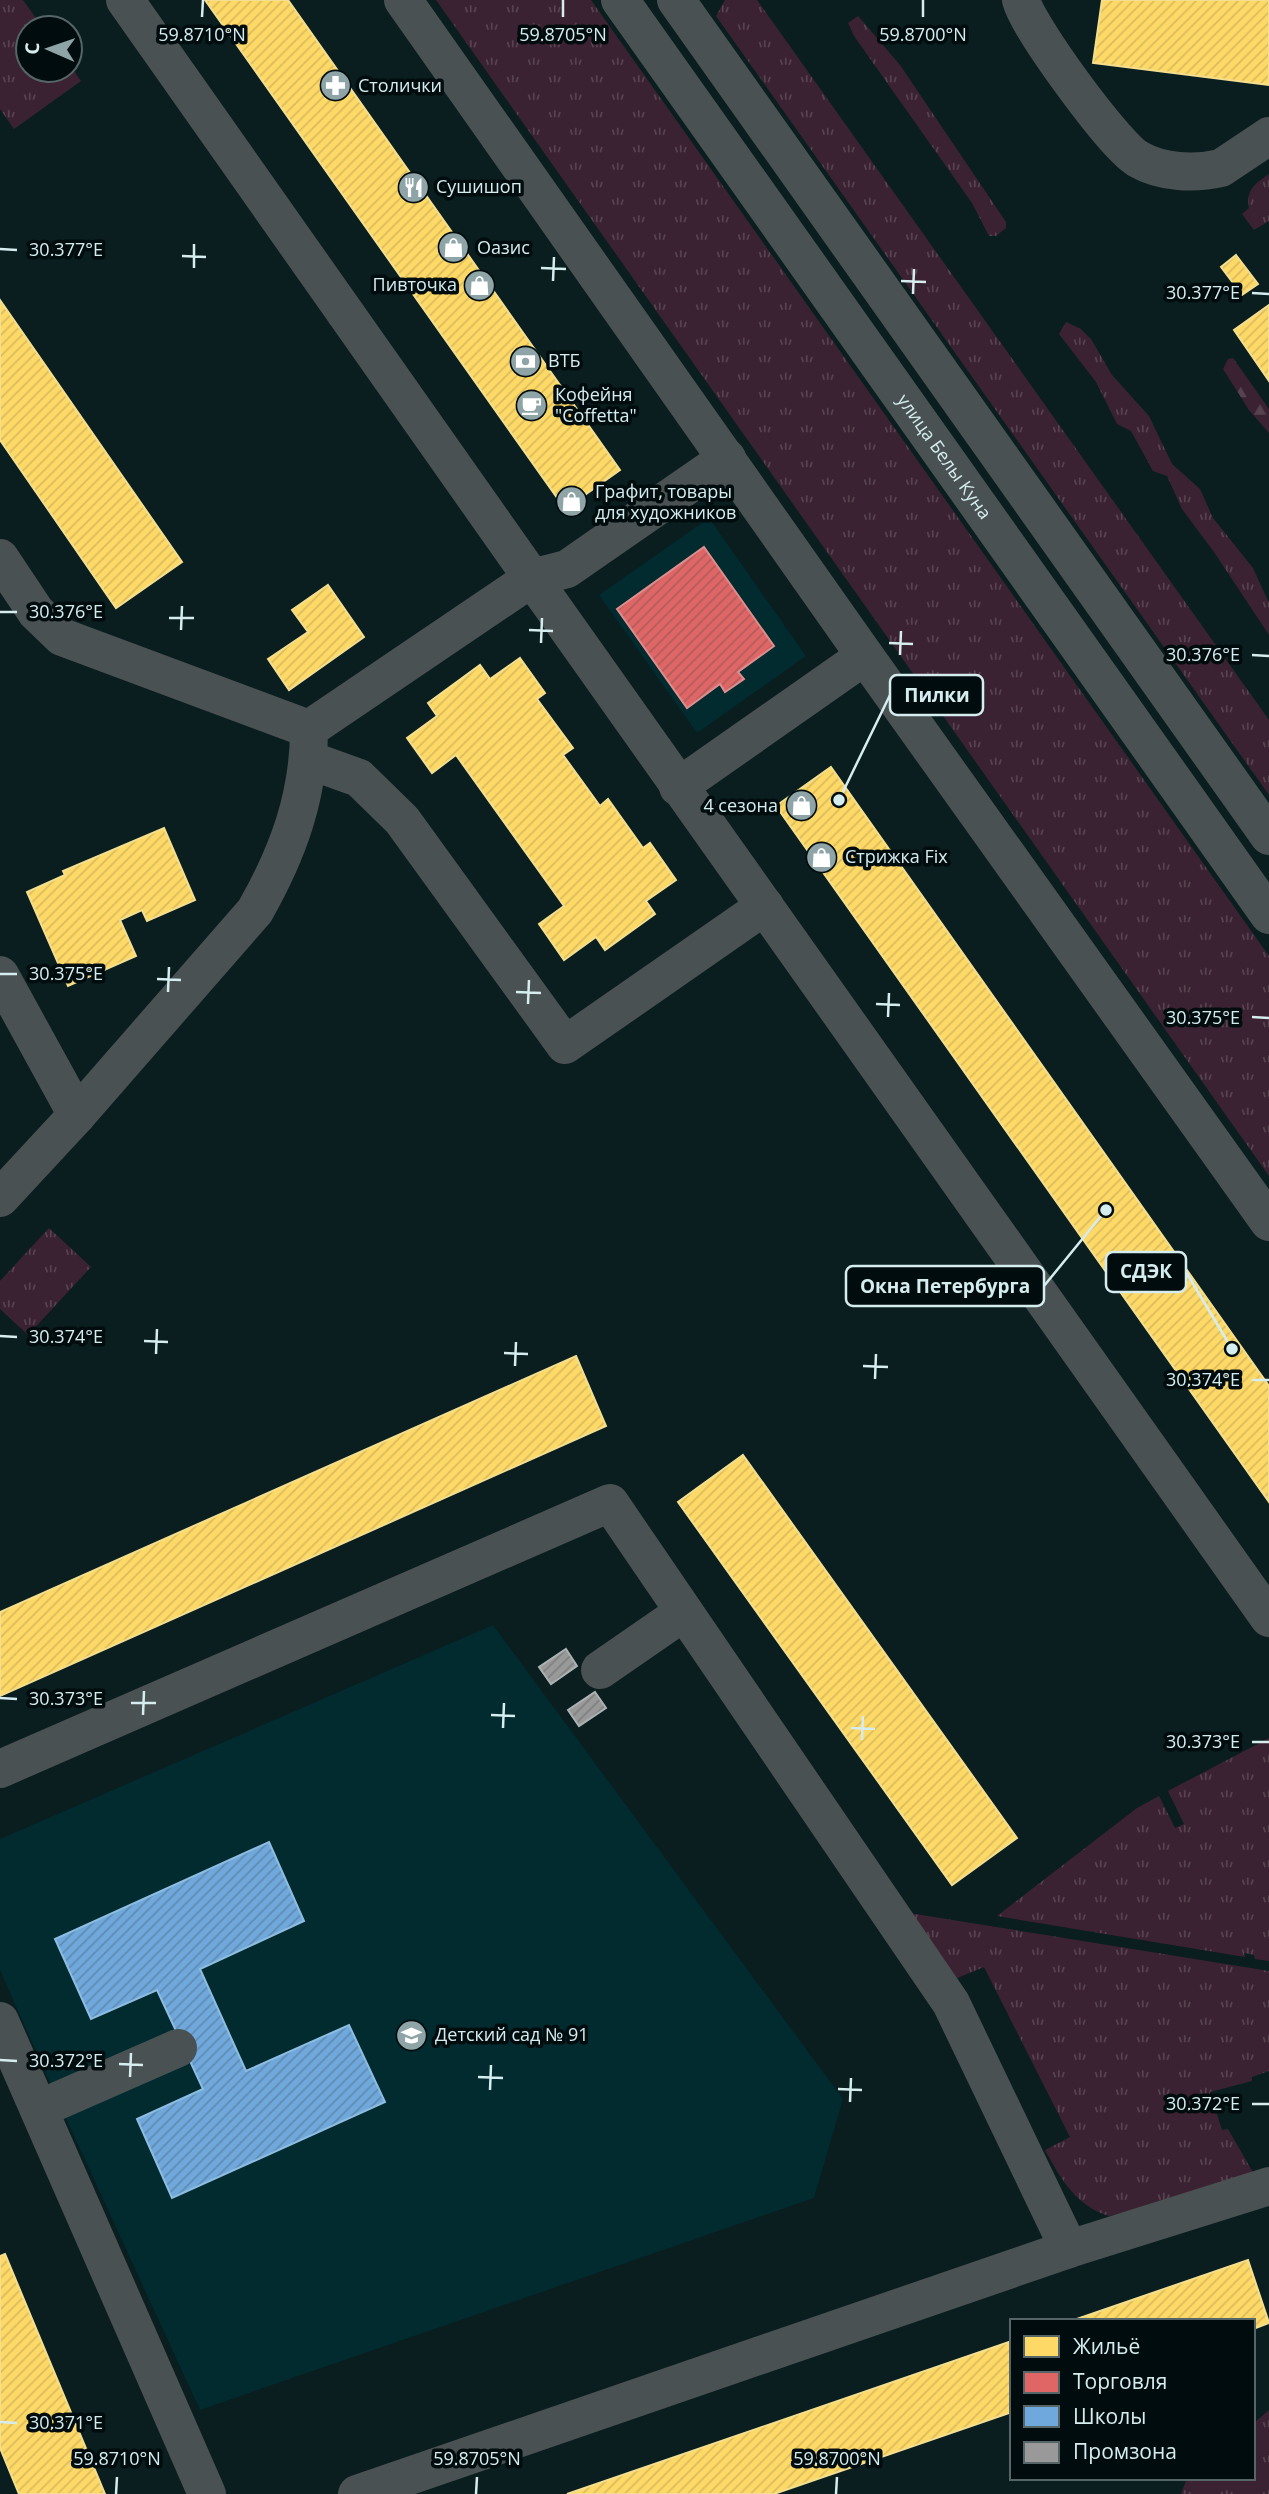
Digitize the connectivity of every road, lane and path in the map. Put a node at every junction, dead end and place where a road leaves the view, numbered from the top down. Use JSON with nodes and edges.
{"nodes":[{"id":1,"x":125,"y":0,"type":"edge"},
{"id":2,"x":403,"y":0,"type":"edge"},
{"id":3,"x":620,"y":0,"type":"edge"},
{"id":4,"x":1021,"y":0,"type":"edge"},
{"id":5,"x":681,"y":2,"type":"edge"},
{"id":6,"x":1269,"y":136,"type":"edge"},
{"id":7,"x":727,"y":458,"type":"junction"},
{"id":8,"x":0,"y":558,"type":"edge"},
{"id":9,"x":532,"y":578,"type":"junction"},
{"id":10,"x":865,"y":656,"type":"junction"},
{"id":11,"x":309,"y":744,"type":"junction"},
{"id":12,"x":678,"y":787,"type":"junction"},
{"id":13,"x":1269,"y":836,"type":"edge"},
{"id":14,"x":765,"y":906,"type":"junction"},
{"id":15,"x":1269,"y":915,"type":"edge"},
{"id":16,"x":0,"y":975,"type":"edge"},
{"id":17,"x":77,"y":1115,"type":"junction"},
{"id":18,"x":0,"y":1198,"type":"edge"},
{"id":19,"x":1269,"y":1222,"type":"edge"},
{"id":20,"x":684,"y":1612,"type":"junction"},
{"id":21,"x":1269,"y":1618,"type":"edge"},
{"id":22,"x":600,"y":1670,"type":"dead end"},
{"id":23,"x":0,"y":1769,"type":"edge"},
{"id":24,"x":0,"y":2021,"type":"edge"},
{"id":25,"x":178,"y":2048,"type":"dead end"},
{"id":26,"x":39,"y":2109,"type":"junction"},
{"id":27,"x":1269,"y":2186,"type":"edge"},
{"id":28,"x":1069,"y":2249,"type":"junction"},
{"id":29,"x":207,"y":2494,"type":"edge"},
{"id":30,"x":356,"y":2494,"type":"edge"}],
"edges":[{"from":1,"to":9,"type":"street"},
{"from":2,"to":7,"type":"street"},
{"from":3,"to":15,"type":"street","name":"улица Белы Куна"},
{"from":4,"to":6,"type":"street"},
{"from":5,"to":13,"type":"street"},
{"from":7,"to":9,"type":"street"},
{"from":7,"to":10,"type":"street"},
{"from":8,"to":11,"type":"street"},
{"from":9,"to":11,"type":"street"},
{"from":9,"to":12,"type":"street"},
{"from":10,"to":12,"type":"street"},
{"from":10,"to":19,"type":"street"},
{"from":11,"to":14,"type":"street"},
{"from":11,"to":17,"type":"street"},
{"from":12,"to":14,"type":"street"},
{"from":14,"to":21,"type":"street"},
{"from":16,"to":17,"type":"street"},
{"from":17,"to":18,"type":"street"},
{"from":20,"to":22,"type":"street"},
{"from":20,"to":23,"type":"street"},
{"from":20,"to":28,"type":"street"},
{"from":24,"to":26,"type":"street"},
{"from":25,"to":26,"type":"street"},
{"from":26,"to":29,"type":"street"},
{"from":27,"to":28,"type":"street"},
{"from":28,"to":30,"type":"street"}]}
